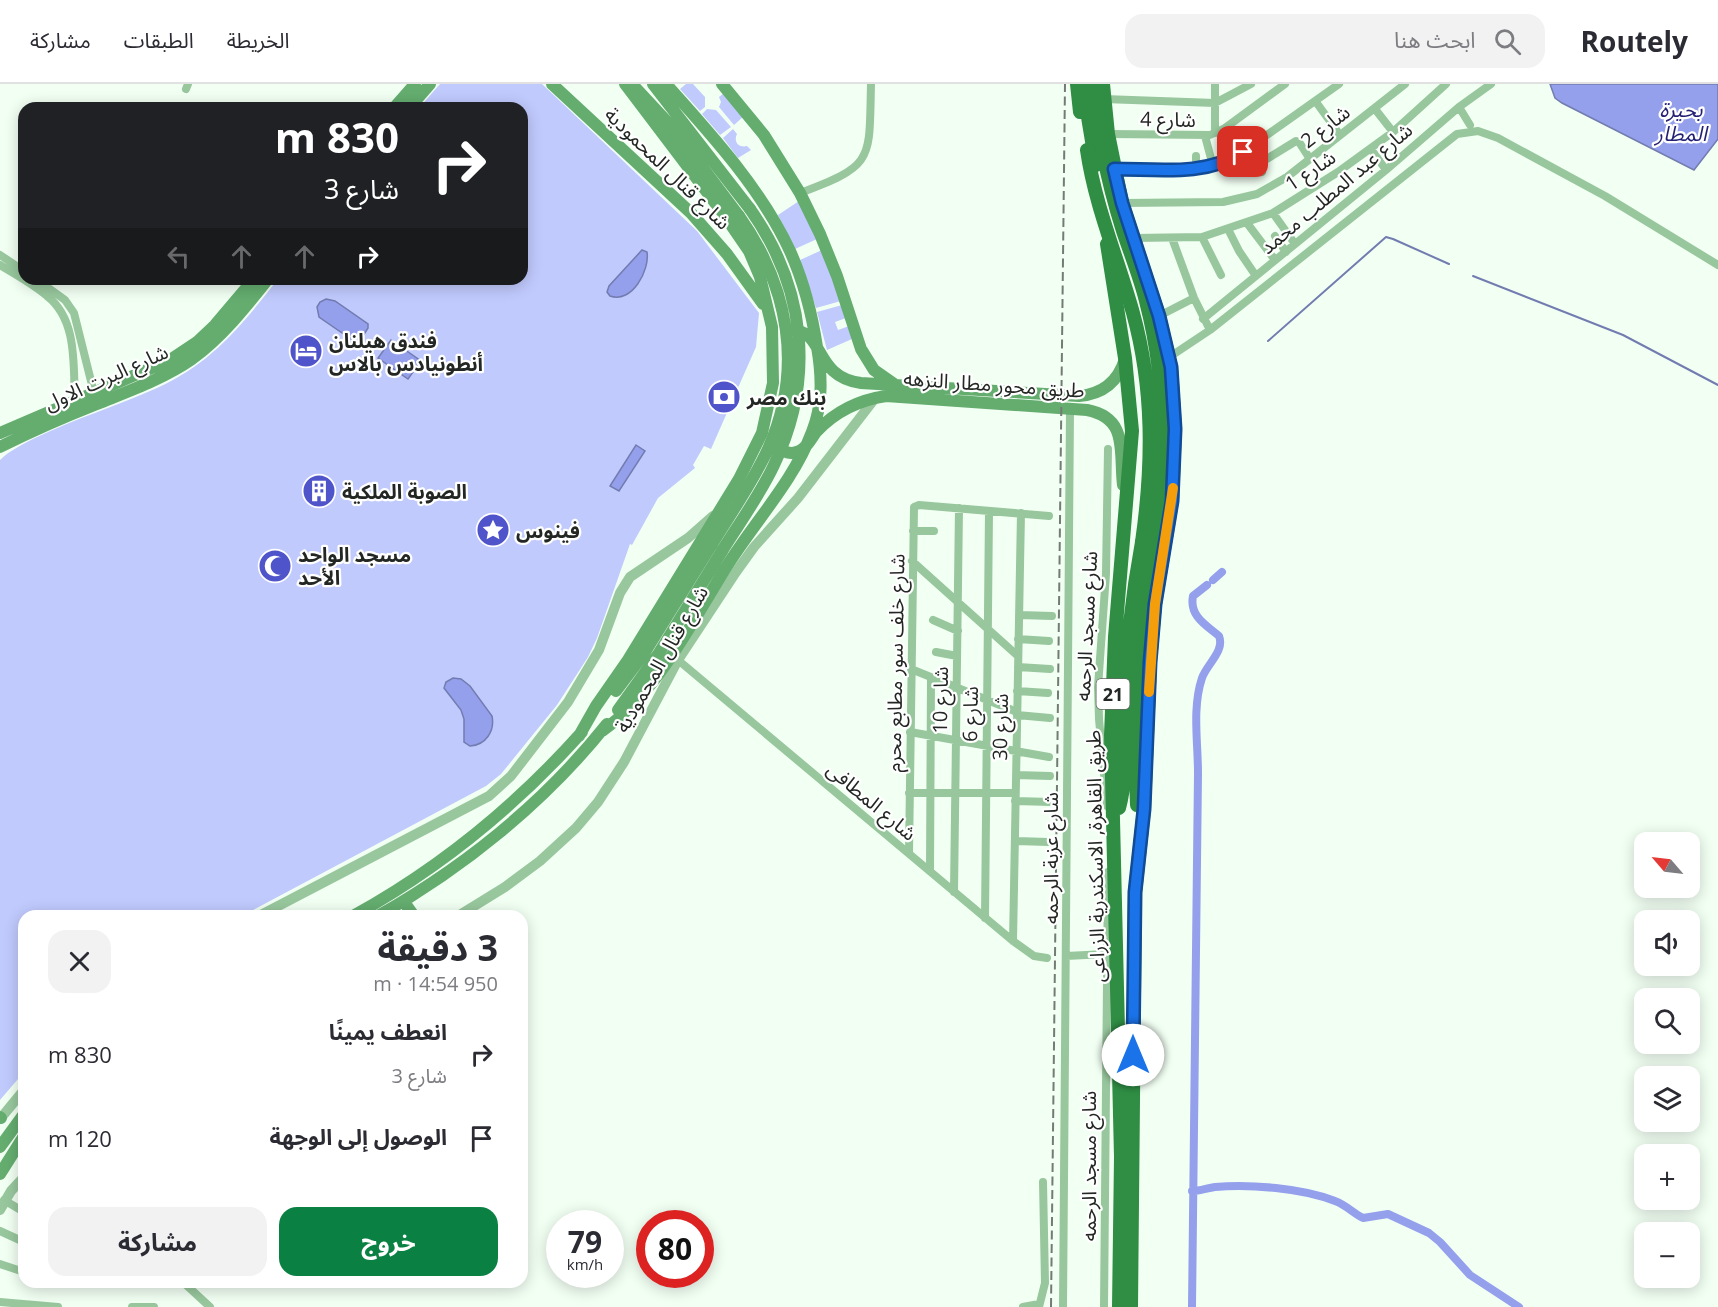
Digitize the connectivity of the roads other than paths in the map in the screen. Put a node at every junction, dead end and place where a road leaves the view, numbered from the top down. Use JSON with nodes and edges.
{"nodes":[{"id":1,"x":415,"y":84,"type":"edge"},
{"id":2,"x":430,"y":84,"type":"edge"},
{"id":3,"x":552,"y":84,"type":"edge"},
{"id":4,"x":625,"y":84,"type":"edge"},
{"id":5,"x":633,"y":84,"type":"edge"},
{"id":6,"x":652,"y":84,"type":"edge"},
{"id":7,"x":722,"y":84,"type":"edge"},
{"id":8,"x":871,"y":84,"type":"edge"},
{"id":9,"x":1077,"y":84,"type":"edge"},
{"id":10,"x":1087,"y":84,"type":"edge"},
{"id":11,"x":1095,"y":84,"type":"edge"},
{"id":12,"x":1103,"y":84,"type":"edge"},
{"id":13,"x":1215,"y":84,"type":"edge"},
{"id":14,"x":1251,"y":84,"type":"edge"},
{"id":15,"x":1285,"y":84,"type":"edge"},
{"id":16,"x":1339,"y":84,"type":"edge"},
{"id":17,"x":1405,"y":84,"type":"edge"},
{"id":18,"x":1446,"y":84,"type":"edge"},
{"id":19,"x":1491,"y":84,"type":"edge"},
{"id":20,"x":667,"y":85,"type":"edge"},
{"id":21,"x":1104,"y":99,"type":"junction"},
{"id":22,"x":399,"y":102,"type":"edge"},
{"id":23,"x":414,"y":102,"type":"edge"},
{"id":24,"x":1316,"y":102,"type":"junction"},
{"id":25,"x":1215,"y":103,"type":"junction"},
{"id":26,"x":1459,"y":107,"type":"junction"},
{"id":27,"x":1374,"y":109,"type":"junction"},
{"id":28,"x":1470,"y":124,"type":"dead end"},
{"id":29,"x":1393,"y":132,"type":"junction"},
{"id":30,"x":1215,"y":133,"type":"junction"},
{"id":31,"x":1108,"y":134,"type":"junction"},
{"id":32,"x":1340,"y":135,"type":"junction"},
{"id":33,"x":1205,"y":136,"type":"junction"},
{"id":34,"x":1371,"y":149,"type":"junction"},
{"id":35,"x":1246,"y":150,"type":"junction"},
{"id":36,"x":1196,"y":156,"type":"dead end"},
{"id":37,"x":1310,"y":159,"type":"junction"},
{"id":38,"x":1265,"y":160,"type":"dead end"},
{"id":39,"x":1213,"y":166,"type":"junction"},
{"id":40,"x":1114,"y":169,"type":"junction"},
{"id":41,"x":1196,"y":169,"type":"junction"},
{"id":42,"x":1386,"y":170,"type":"junction"},
{"id":43,"x":1262,"y":172,"type":"dead end"},
{"id":44,"x":800,"y":193,"type":"junction"},
{"id":45,"x":1122,"y":203,"type":"junction"},
{"id":46,"x":1273,"y":213,"type":"junction"},
{"id":47,"x":1247,"y":223,"type":"junction"},
{"id":48,"x":1228,"y":229,"type":"junction"},
{"id":49,"x":1275,"y":236,"type":"dead end"},
{"id":50,"x":1202,"y":237,"type":"junction"},
{"id":51,"x":1134,"y":238,"type":"junction"},
{"id":52,"x":1172,"y":238,"type":"junction"},
{"id":53,"x":1295,"y":244,"type":"junction"},
{"id":54,"x":1286,"y":252,"type":"junction"},
{"id":55,"x":0,"y":255,"type":"edge"},
{"id":56,"x":1275,"y":260,"type":"junction"},
{"id":57,"x":0,"y":265,"type":"edge"},
{"id":58,"x":1718,"y":265,"type":"edge"},
{"id":59,"x":18,"y":270,"type":"edge"},
{"id":60,"x":18,"y":272,"type":"edge"},
{"id":61,"x":1221,"y":275,"type":"dead end"},
{"id":62,"x":1256,"y":276,"type":"junction"},
{"id":63,"x":36,"y":285,"type":"edge"},
{"id":64,"x":44,"y":285,"type":"edge"},
{"id":65,"x":249,"y":285,"type":"edge"},
{"id":66,"x":263,"y":285,"type":"edge"},
{"id":67,"x":1194,"y":298,"type":"junction"},
{"id":68,"x":1155,"y":301,"type":"junction"},
{"id":69,"x":810,"y":308,"type":"junction"},
{"id":70,"x":1118,"y":309,"type":"junction"},
{"id":71,"x":770,"y":315,"type":"junction"},
{"id":72,"x":1159,"y":316,"type":"junction"},
{"id":73,"x":1203,"y":319,"type":"junction"},
{"id":74,"x":1210,"y":330,"type":"junction"},
{"id":75,"x":774,"y":339,"type":"junction"},
{"id":76,"x":817,"y":345,"type":"junction"},
{"id":77,"x":1125,"y":358,"type":"junction"},
{"id":78,"x":1168,"y":358,"type":"junction"},
{"id":79,"x":895,"y":385,"type":"junction"},
{"id":80,"x":94,"y":393,"type":"junction"},
{"id":81,"x":876,"y":397,"type":"junction"},
{"id":82,"x":75,"y":401,"type":"junction"},
{"id":83,"x":1070,"y":409,"type":"junction"},
{"id":84,"x":0,"y":433,"type":"edge"},
{"id":85,"x":762,"y":433,"type":"junction"},
{"id":86,"x":807,"y":444,"type":"junction"},
{"id":87,"x":0,"y":447,"type":"edge"},
{"id":88,"x":1108,"y":449,"type":"dead end"},
{"id":89,"x":749,"y":461,"type":"junction"},
{"id":90,"x":785,"y":483,"type":"junction"},
{"id":91,"x":1125,"y":498,"type":"junction"},
{"id":92,"x":1172,"y":501,"type":"junction"},
{"id":93,"x":960,"y":508,"type":"junction"},
{"id":94,"x":720,"y":510,"type":"junction"},
{"id":95,"x":989,"y":511,"type":"junction"},
{"id":96,"x":1021,"y":513,"type":"junction"},
{"id":97,"x":1049,"y":516,"type":"dead end"},
{"id":98,"x":913,"y":531,"type":"junction"},
{"id":99,"x":934,"y":531,"type":"dead end"},
{"id":100,"x":1149,"y":539,"type":"junction"},
{"id":101,"x":717,"y":547,"type":"junction"},
{"id":102,"x":912,"y":561,"type":"junction"},
{"id":103,"x":958,"y":603,"type":"junction"},
{"id":104,"x":1019,"y":615,"type":"junction"},
{"id":105,"x":1052,"y":616,"type":"dead end"},
{"id":106,"x":933,"y":620,"type":"dead end"},
{"id":107,"x":987,"y":629,"type":"junction"},
{"id":108,"x":958,"y":630,"type":"junction"},
{"id":109,"x":1018,"y":639,"type":"junction"},
{"id":110,"x":1049,"y":641,"type":"dead end"},
{"id":111,"x":936,"y":651,"type":"dead end"},
{"id":112,"x":957,"y":656,"type":"junction"},
{"id":113,"x":1018,"y":656,"type":"junction"},
{"id":114,"x":678,"y":660,"type":"junction"},
{"id":115,"x":1018,"y":667,"type":"junction"},
{"id":116,"x":911,"y":669,"type":"junction"},
{"id":117,"x":1050,"y":669,"type":"dead end"},
{"id":118,"x":931,"y":677,"type":"junction"},
{"id":119,"x":957,"y":688,"type":"junction"},
{"id":120,"x":1017,"y":691,"type":"junction"},
{"id":121,"x":1048,"y":693,"type":"dead end"},
{"id":122,"x":987,"y":700,"type":"junction"},
{"id":123,"x":1017,"y":714,"type":"junction"},
{"id":124,"x":1050,"y":718,"type":"dead end"},
{"id":125,"x":602,"y":730,"type":"junction"},
{"id":126,"x":910,"y":732,"type":"junction"},
{"id":127,"x":579,"y":736,"type":"junction"},
{"id":128,"x":931,"y":736,"type":"junction"},
{"id":129,"x":956,"y":741,"type":"junction"},
{"id":130,"x":987,"y":746,"type":"junction"},
{"id":131,"x":1016,"y":752,"type":"junction"},
{"id":132,"x":1049,"y":757,"type":"dead end"},
{"id":133,"x":1016,"y":775,"type":"junction"},
{"id":134,"x":1050,"y":776,"type":"dead end"},
{"id":135,"x":909,"y":793,"type":"junction"},
{"id":136,"x":931,"y":793,"type":"junction"},
{"id":137,"x":956,"y":793,"type":"junction"},
{"id":138,"x":986,"y":793,"type":"junction"},
{"id":139,"x":1015,"y":797,"type":"junction"},
{"id":140,"x":1050,"y":802,"type":"dead end"},
{"id":141,"x":1114,"y":822,"type":"junction"},
{"id":142,"x":1014,"y":841,"type":"junction"},
{"id":143,"x":1048,"y":842,"type":"dead end"},
{"id":144,"x":909,"y":853,"type":"junction"},
{"id":145,"x":1139,"y":855,"type":"junction"},
{"id":146,"x":930,"y":871,"type":"junction"},
{"id":147,"x":954,"y":892,"type":"junction"},
{"id":148,"x":404,"y":902,"type":"junction"},
{"id":149,"x":270,"y":910,"type":"edge"},
{"id":150,"x":363,"y":910,"type":"edge"},
{"id":151,"x":389,"y":910,"type":"edge"},
{"id":152,"x":410,"y":910,"type":"edge"},
{"id":153,"x":467,"y":910,"type":"edge"},
{"id":154,"x":985,"y":918,"type":"junction"},
{"id":155,"x":1013,"y":941,"type":"junction"},
{"id":156,"x":1106,"y":954,"type":"junction"},
{"id":157,"x":1066,"y":956,"type":"junction"},
{"id":158,"x":1047,"y":958,"type":"dead end"},
{"id":159,"x":18,"y":1096,"type":"edge"},
{"id":160,"x":0,"y":1118,"type":"edge"},
{"id":161,"x":18,"y":1122,"type":"edge"},
{"id":162,"x":0,"y":1147,"type":"edge"},
{"id":163,"x":18,"y":1147,"type":"edge"},
{"id":164,"x":0,"y":1174,"type":"edge"},
{"id":165,"x":1043,"y":1182,"type":"dead end"},
{"id":166,"x":18,"y":1185,"type":"edge"},
{"id":167,"x":2,"y":1205,"type":"edge"},
{"id":168,"x":18,"y":1210,"type":"edge"},
{"id":169,"x":0,"y":1231,"type":"edge"},
{"id":170,"x":18,"y":1239,"type":"edge"},
{"id":171,"x":0,"y":1264,"type":"edge"},
{"id":172,"x":18,"y":1270,"type":"edge"},
{"id":173,"x":189,"y":1288,"type":"edge"},
{"id":174,"x":0,"y":1302,"type":"edge"},
{"id":175,"x":1039,"y":1306,"type":"edge"},
{"id":176,"x":44,"y":1307,"type":"edge"},
{"id":177,"x":58,"y":1307,"type":"edge"},
{"id":178,"x":132,"y":1307,"type":"edge"},
{"id":179,"x":154,"y":1307,"type":"edge"},
{"id":180,"x":210,"y":1307,"type":"edge"},
{"id":181,"x":1023,"y":1307,"type":"edge"},
{"id":182,"x":1063,"y":1307,"type":"edge"},
{"id":183,"x":1104,"y":1307,"type":"edge"},
{"id":184,"x":1119,"y":1307,"type":"edge"},
{"id":185,"x":1131,"y":1307,"type":"edge"}],
"edges":[{"from":1,"to":22,"type":"main road"},
{"from":2,"to":23,"type":"main road"},
{"from":3,"to":71,"type":"main road","name":"شارع قنال المحمودية"},
{"from":4,"to":71,"type":"main road"},
{"from":5,"to":101,"type":"main road","bridge":true},
{"from":6,"to":101,"type":"main road","bridge":true},
{"from":7,"to":44,"type":"main road"},
{"from":8,"to":44,"type":"street"},
{"from":9,"to":100,"type":"highway","bridge":true},
{"from":10,"to":70,"type":"highway","name":"طريق القاهرة, الاسكندرية الزراعى","number":"21"},
{"from":11,"to":100,"type":"highway","bridge":true},
{"from":12,"to":21,"type":"highway","name":"طريق القاهرة, الاسكندرية الزراعى","number":"21"},
{"from":13,"to":25,"type":"street"},
{"from":14,"to":25,"type":"street"},
{"from":15,"to":30,"type":"street","name":"شارع 4"},
{"from":16,"to":24,"type":"street"},
{"from":17,"to":27,"type":"street","name":"شارع 2"},
{"from":18,"to":29,"type":"street","name":"شارع 1"},
{"from":19,"to":26,"type":"street","name":"شارع عبد المطلب محمد"},
{"from":20,"to":69,"type":"main road"},
{"from":21,"to":25,"type":"street"},
{"from":21,"to":31,"type":"highway","name":"طريق القاهرة, الاسكندرية الزراعى","number":"21"},
{"from":24,"to":32,"type":"street"},
{"from":24,"to":35,"type":"street"},
{"from":25,"to":30,"type":"street"},
{"from":26,"to":28,"type":"street"},
{"from":26,"to":42,"type":"street","name":"شارع عبد المطلب محمد"},
{"from":27,"to":29,"type":"street"},
{"from":27,"to":32,"type":"street","name":"شارع 2"},
{"from":29,"to":34,"type":"street","name":"شارع 1"},
{"from":30,"to":33,"type":"street","name":"شارع 4"},
{"from":31,"to":33,"type":"street","name":"شارع 4"},
{"from":31,"to":40,"type":"highway","name":"طريق القاهرة, الاسكندرية الزراعى","number":"21"},
{"from":32,"to":37,"type":"street","name":"شارع 2"},
{"from":33,"to":39,"type":"street"},
{"from":34,"to":42,"type":"street"},
{"from":34,"to":46,"type":"street","name":"شارع 1"},
{"from":35,"to":39,"type":"street"},
{"from":35,"to":43,"type":"street"},
{"from":36,"to":41,"type":"street"},
{"from":37,"to":38,"type":"street"},
{"from":37,"to":45,"type":"street","name":"شارع 2"},
{"from":39,"to":41,"type":"street"},
{"from":40,"to":41,"type":"street"},
{"from":40,"to":45,"type":"highway","name":"طريق القاهرة, الاسكندرية الزراعى","number":"21"},
{"from":42,"to":53,"type":"street","name":"شارع عبد المطلب محمد"},
{"from":44,"to":79,"type":"main road"},
{"from":45,"to":51,"type":"highway","name":"طريق القاهرة, الاسكندرية الزراعى","number":"21"},
{"from":46,"to":47,"type":"street","name":"شارع 1"},
{"from":46,"to":53,"type":"street"},
{"from":47,"to":48,"type":"street","name":"شارع 1"},
{"from":47,"to":56,"type":"street"},
{"from":48,"to":50,"type":"street","name":"شارع 1"},
{"from":48,"to":62,"type":"street"},
{"from":49,"to":54,"type":"street"},
{"from":50,"to":52,"type":"street","name":"شارع 1"},
{"from":50,"to":61,"type":"street"},
{"from":51,"to":52,"type":"street","name":"شارع 1"},
{"from":51,"to":68,"type":"highway","name":"طريق القاهرة, الاسكندرية الزراعى","number":"21"},
{"from":52,"to":67,"type":"street"},
{"from":53,"to":54,"type":"street","name":"شارع عبد المطلب محمد"},
{"from":54,"to":56,"type":"street","name":"شارع عبد المطلب محمد"},
{"from":55,"to":59,"type":"street"},
{"from":56,"to":62,"type":"street","name":"شارع عبد المطلب محمد"},
{"from":57,"to":60,"type":"street"},
{"from":58,"to":74,"type":"street"},
{"from":62,"to":73,"type":"street","name":"شارع عبد المطلب محمد"},
{"from":63,"to":82,"type":"street"},
{"from":64,"to":80,"type":"street"},
{"from":65,"to":80,"type":"main road","name":"شارع البرت الاول"},
{"from":66,"to":87,"type":"main road","name":"شارع البرت الاول"},
{"from":67,"to":72,"type":"street"},
{"from":67,"to":73,"type":"street"},
{"from":68,"to":70,"type":"highway"},
{"from":68,"to":72,"type":"highway","name":"طريق القاهرة, الاسكندرية الزراعى","number":"21"},
{"from":69,"to":71,"type":"main road"},
{"from":69,"to":76,"type":"main road"},
{"from":70,"to":77,"type":"highway","name":"طريق القاهرة, الاسكندرية الزراعى","number":"21"},
{"from":71,"to":75,"type":"main road"},
{"from":72,"to":78,"type":"highway","name":"طريق القاهرة, الاسكندرية الزراعى","number":"21"},
{"from":73,"to":74,"type":"street"},
{"from":74,"to":78,"type":"street"},
{"from":75,"to":76,"type":"main road"},
{"from":75,"to":85,"type":"main road"},
{"from":76,"to":79,"type":"main road","name":"طريق محور مطار النزهه"},
{"from":76,"to":86,"type":"main road"},
{"from":77,"to":79,"type":"main road","name":"طريق محور مطار النزهه"},
{"from":77,"to":91,"type":"highway","name":"طريق القاهرة, الاسكندرية الزراعى","number":"21"},
{"from":78,"to":92,"type":"highway","name":"طريق القاهرة, الاسكندرية الزراعى","number":"21"},
{"from":80,"to":82,"type":"main road","name":"شارع البرت الاول"},
{"from":81,"to":83,"type":"main road","name":"طريق محور مطار النزهه"},
{"from":81,"to":86,"type":"main road","name":"طريق محور مطار النزهه"},
{"from":81,"to":114,"type":"street","name":"شارع قنال المحمودية"},
{"from":82,"to":84,"type":"main road","name":"شارع البرت الاول"},
{"from":83,"to":91,"type":"main road","name":"طريق محور مطار النزهه"},
{"from":83,"to":157,"type":"street","name":"شارع عزبة الرحمه"},
{"from":85,"to":86,"type":"main road"},
{"from":85,"to":89,"type":"main road"},
{"from":86,"to":90,"type":"main road"},
{"from":88,"to":156,"type":"street","name":"شارع مسجد الرحمه"},
{"from":89,"to":90,"type":"main road"},
{"from":89,"to":94,"type":"main road"},
{"from":90,"to":125,"type":"main road"},
{"from":91,"to":92,"type":"highway"},
{"from":91,"to":141,"type":"highway","name":"طريق القاهرة, الاسكندرية الزراعى","number":"21"},
{"from":92,"to":145,"type":"highway","name":"طريق القاهرة, الاسكندرية الزراعى","number":"21"},
{"from":93,"to":95,"type":"street"},
{"from":93,"to":98,"type":"street","name":"شارع خلف سور مطابع محرم"},
{"from":93,"to":103,"type":"street","name":"شارع 10"},
{"from":94,"to":127,"type":"main road"},
{"from":94,"to":149,"type":"street"},
{"from":95,"to":96,"type":"street"},
{"from":95,"to":107,"type":"street","name":"شارع 6"},
{"from":96,"to":97,"type":"street"},
{"from":96,"to":104,"type":"street","name":"شارع 30"},
{"from":98,"to":99,"type":"street"},
{"from":98,"to":102,"type":"street","name":"شارع خلف سور مطابع محرم"},
{"from":100,"to":141,"type":"highway"},
{"from":100,"to":145,"type":"highway"},
{"from":101,"to":125,"type":"main road"},
{"from":101,"to":127,"type":"main road"},
{"from":102,"to":103,"type":"street"},
{"from":102,"to":116,"type":"street","name":"شارع خلف سور مطابع محرم"},
{"from":103,"to":107,"type":"street"},
{"from":103,"to":108,"type":"street","name":"شارع 10"},
{"from":104,"to":105,"type":"street"},
{"from":104,"to":109,"type":"street","name":"شارع 30"},
{"from":106,"to":108,"type":"street"},
{"from":107,"to":113,"type":"street"},
{"from":107,"to":122,"type":"street","name":"شارع 6"},
{"from":108,"to":112,"type":"street","name":"شارع 10"},
{"from":109,"to":110,"type":"street"},
{"from":109,"to":113,"type":"street","name":"شارع 30"},
{"from":111,"to":112,"type":"street"},
{"from":112,"to":119,"type":"street","name":"شارع 10"},
{"from":113,"to":115,"type":"street","name":"شارع 30"},
{"from":114,"to":144,"type":"street","name":"شارع المطافى"},
{"from":114,"to":153,"type":"street","name":"شارع قنال المحمودية"},
{"from":115,"to":117,"type":"street"},
{"from":115,"to":120,"type":"street","name":"شارع 30"},
{"from":116,"to":118,"type":"street"},
{"from":116,"to":126,"type":"street","name":"شارع خلف سور مطابع محرم"},
{"from":118,"to":119,"type":"street"},
{"from":118,"to":128,"type":"street"},
{"from":119,"to":122,"type":"street"},
{"from":119,"to":129,"type":"street","name":"شارع 10"},
{"from":120,"to":121,"type":"street"},
{"from":120,"to":123,"type":"street","name":"شارع 30"},
{"from":122,"to":123,"type":"street"},
{"from":122,"to":130,"type":"street","name":"شارع 6"},
{"from":123,"to":124,"type":"street"},
{"from":123,"to":131,"type":"street","name":"شارع 30"},
{"from":125,"to":148,"type":"main road"},
{"from":126,"to":128,"type":"street"},
{"from":126,"to":135,"type":"street","name":"شارع خلف سور مطابع محرم"},
{"from":127,"to":150,"type":"main road"},
{"from":128,"to":129,"type":"street"},
{"from":128,"to":136,"type":"street"},
{"from":129,"to":130,"type":"street"},
{"from":129,"to":137,"type":"street","name":"شارع 10"},
{"from":130,"to":131,"type":"street"},
{"from":130,"to":138,"type":"street","name":"شارع 6"},
{"from":131,"to":132,"type":"street"},
{"from":131,"to":133,"type":"street","name":"شارع 30"},
{"from":133,"to":134,"type":"street"},
{"from":133,"to":139,"type":"street","name":"شارع 30"},
{"from":135,"to":136,"type":"street"},
{"from":135,"to":144,"type":"street","name":"شارع خلف سور مطابع محرم"},
{"from":136,"to":137,"type":"street"},
{"from":136,"to":146,"type":"street"},
{"from":137,"to":138,"type":"street"},
{"from":137,"to":147,"type":"street","name":"شارع 10"},
{"from":138,"to":139,"type":"street"},
{"from":138,"to":154,"type":"street","name":"شارع 6"},
{"from":139,"to":140,"type":"street"},
{"from":139,"to":142,"type":"street","name":"شارع 30"},
{"from":141,"to":184,"type":"highway","name":"طريق القاهرة, الاسكندرية الزراعى","number":"21"},
{"from":142,"to":143,"type":"street"},
{"from":142,"to":155,"type":"street","name":"شارع 30"},
{"from":144,"to":146,"type":"street","name":"شارع المطافى"},
{"from":145,"to":185,"type":"highway","name":"طريق القاهرة, الاسكندرية الزراعى","number":"21"},
{"from":146,"to":147,"type":"street","name":"شارع المطافى"},
{"from":147,"to":154,"type":"street","name":"شارع المطافى"},
{"from":148,"to":151,"type":"main road"},
{"from":148,"to":152,"type":"main road"},
{"from":154,"to":155,"type":"street","name":"شارع المطافى"},
{"from":155,"to":158,"type":"street","name":"شارع المطافى"},
{"from":156,"to":157,"type":"street"},
{"from":156,"to":183,"type":"street","name":"شارع مسجد الرحمه"},
{"from":157,"to":182,"type":"street","name":"شارع عزبة الرحمه"},
{"from":159,"to":160,"type":"street"},
{"from":161,"to":162,"type":"main road"},
{"from":163,"to":164,"type":"main road"},
{"from":165,"to":175,"type":"street"},
{"from":166,"to":167,"type":"street"},
{"from":167,"to":168,"type":"street"},
{"from":169,"to":170,"type":"street"},
{"from":171,"to":172,"type":"street"},
{"from":173,"to":180,"type":"street"},
{"from":174,"to":176,"type":"street"},
{"from":175,"to":181,"type":"street"},
{"from":176,"to":177,"type":"street"},
{"from":178,"to":179,"type":"street"}]}
